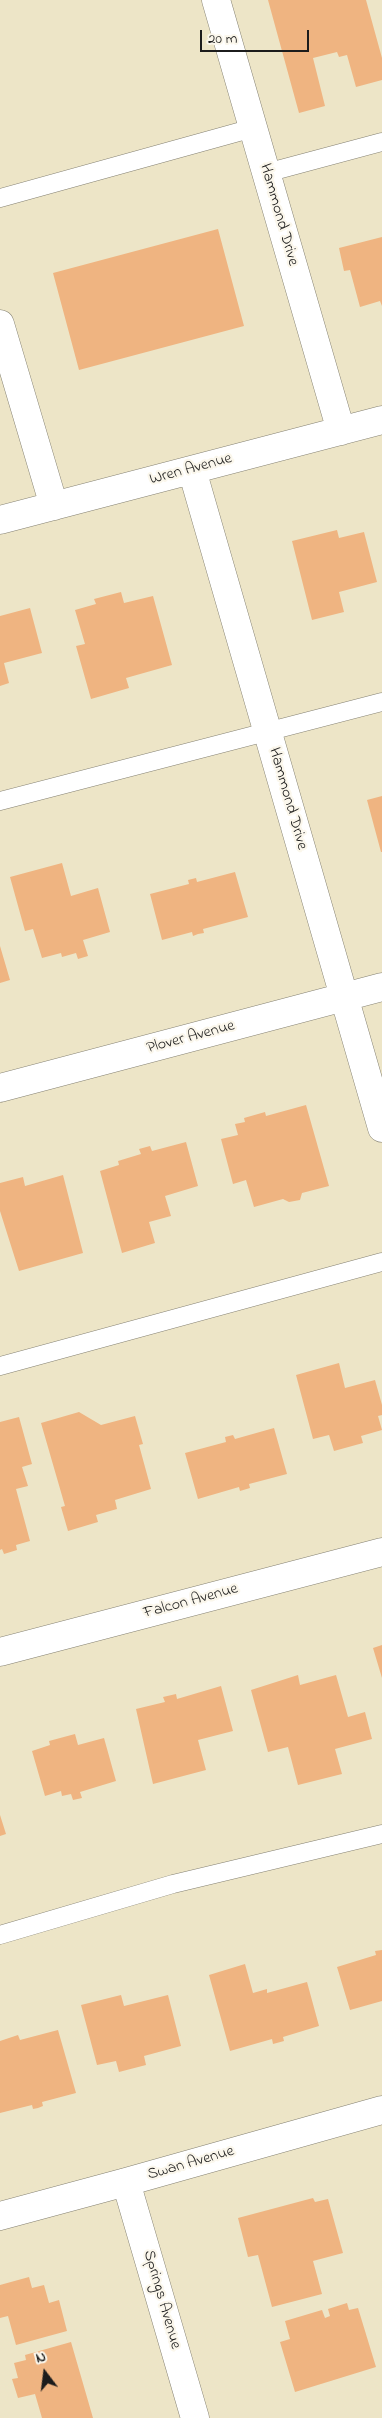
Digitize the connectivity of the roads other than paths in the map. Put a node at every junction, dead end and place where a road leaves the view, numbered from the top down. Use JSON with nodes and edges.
{"nodes":[{"id":1,"x":216,"y":0,"type":"edge"},
{"id":2,"x":253,"y":128,"type":"junction"},
{"id":3,"x":382,"y":142,"type":"edge"},
{"id":4,"x":266,"y":173,"type":"junction"},
{"id":5,"x":0,"y":198,"type":"edge"},
{"id":6,"x":0,"y":324,"type":"edge"},
{"id":7,"x":382,"y":420,"type":"edge"},
{"id":8,"x":340,"y":431,"type":"junction"},
{"id":9,"x":192,"y":470,"type":"junction"},
{"id":10,"x":54,"y":506,"type":"junction"},
{"id":11,"x":0,"y":520,"type":"edge"},
{"id":12,"x":382,"y":702,"type":"edge"},
{"id":13,"x":268,"y":734,"type":"junction"},
{"id":14,"x":0,"y":802,"type":"edge"},
{"id":15,"x":382,"y":987,"type":"edge"},
{"id":16,"x":344,"y":998,"type":"junction"},
{"id":17,"x":0,"y":1088,"type":"edge"},
{"id":18,"x":382,"y":1128,"type":"edge"},
{"id":19,"x":382,"y":1262,"type":"edge"},
{"id":20,"x":0,"y":1366,"type":"edge"},
{"id":21,"x":382,"y":1552,"type":"edge"},
{"id":22,"x":0,"y":1652,"type":"edge"},
{"id":23,"x":382,"y":1834,"type":"edge"},
{"id":24,"x":0,"y":1935,"type":"edge"},
{"id":25,"x":382,"y":2110,"type":"edge"},
{"id":26,"x":126,"y":2182,"type":"junction"},
{"id":27,"x":0,"y":2216,"type":"edge"},
{"id":28,"x":195,"y":2418,"type":"edge"}],
"edges":[{"from":1,"to":2,"type":"street","name":"Hammond Drive"},
{"from":2,"to":4,"type":"street","name":"Hammond Drive"},
{"from":2,"to":5,"type":"lane"},
{"from":3,"to":4,"type":"lane"},
{"from":4,"to":8,"type":"street","name":"Hammond Drive"},
{"from":6,"to":10,"type":"street"},
{"from":7,"to":8,"type":"street","name":"Wren Avenue"},
{"from":8,"to":9,"type":"street","name":"Wren Avenue"},
{"from":9,"to":10,"type":"street","name":"Wren Avenue"},
{"from":9,"to":13,"type":"street","name":"Hammond Drive"},
{"from":10,"to":11,"type":"street","name":"Wren Avenue"},
{"from":12,"to":13,"type":"lane"},
{"from":13,"to":14,"type":"lane"},
{"from":13,"to":16,"type":"street","name":"Hammond Drive"},
{"from":15,"to":16,"type":"street","name":"Plover Avenue"},
{"from":16,"to":17,"type":"street","name":"Plover Avenue"},
{"from":16,"to":18,"type":"street","name":"Hammond Drive"},
{"from":19,"to":20,"type":"lane"},
{"from":21,"to":22,"type":"street","name":"Falcon Avenue"},
{"from":23,"to":24,"type":"lane"},
{"from":25,"to":26,"type":"street","name":"Swan Avenue"},
{"from":26,"to":27,"type":"street","name":"Swan Avenue"},
{"from":26,"to":28,"type":"street","name":"Springs Avenue"}]}
